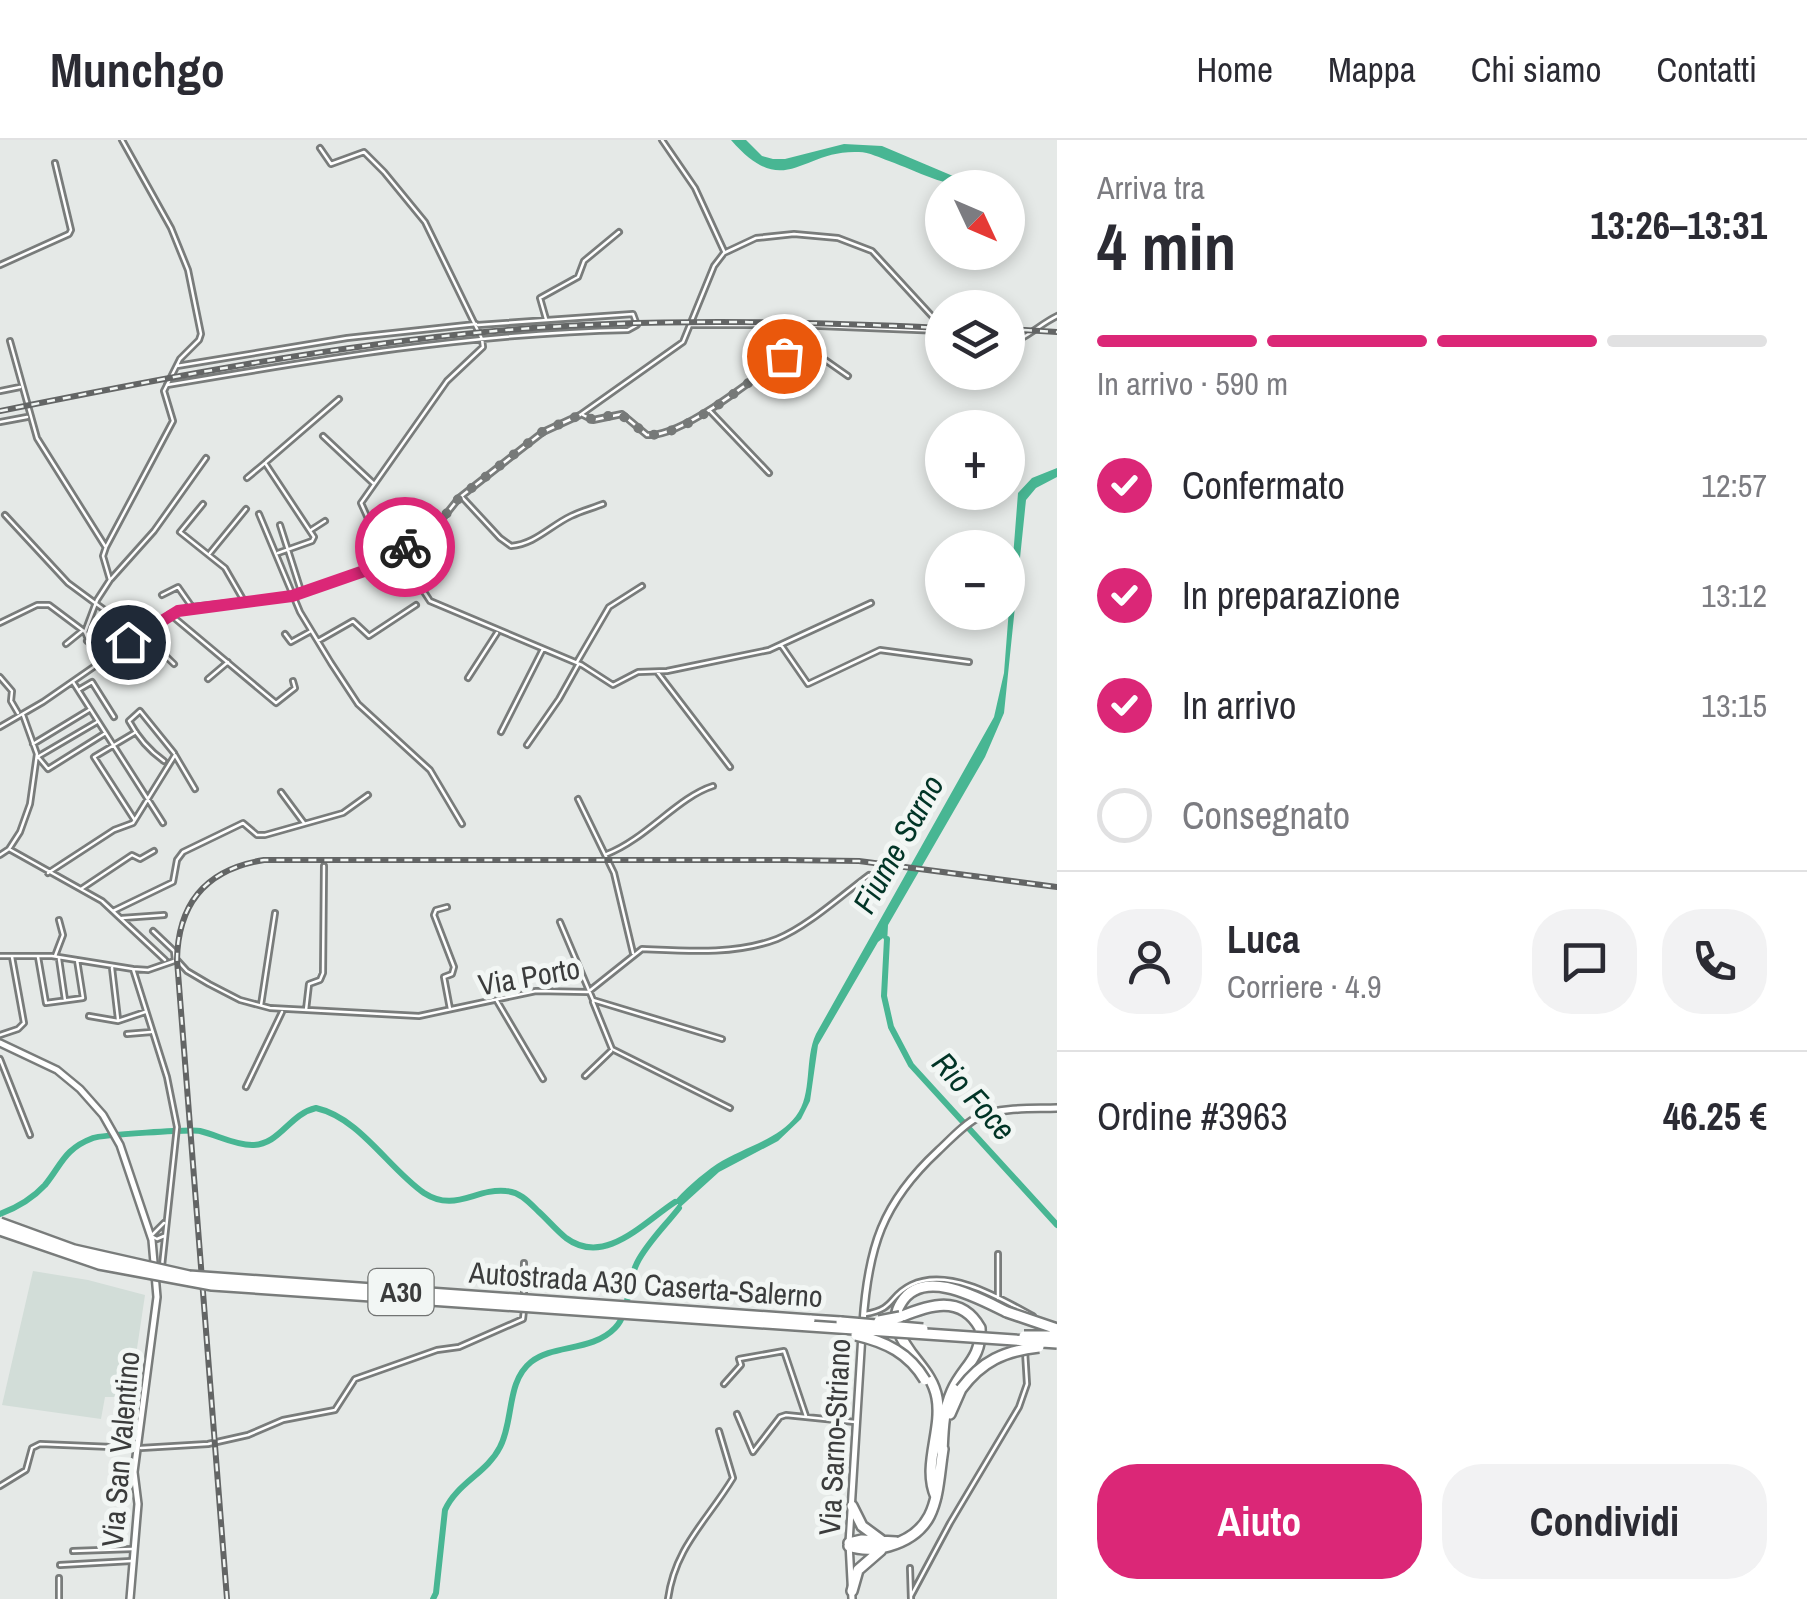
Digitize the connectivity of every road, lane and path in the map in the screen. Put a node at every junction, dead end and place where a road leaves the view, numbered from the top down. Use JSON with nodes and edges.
{"nodes":[{"id":1,"x":122,"y":140,"type":"edge"},
{"id":2,"x":662,"y":140,"type":"edge"},
{"id":3,"x":320,"y":148,"type":"dead end"},
{"id":4,"x":55,"y":163,"type":"dead end"},
{"id":5,"x":619,"y":232,"type":"dead end"},
{"id":6,"x":724,"y":253,"type":"junction"},
{"id":7,"x":0,"y":265,"type":"edge"},
{"id":8,"x":925,"y":308,"type":"edge"},
{"id":9,"x":1057,"y":316,"type":"edge"},
{"id":10,"x":547,"y":320,"type":"junction"},
{"id":11,"x":477,"y":324,"type":"junction"},
{"id":12,"x":690,"y":325,"type":"junction"},
{"id":13,"x":796,"y":325,"type":"junction"},
{"id":14,"x":925,"y":329,"type":"edge"},
{"id":15,"x":1025,"y":335,"type":"edge"},
{"id":16,"x":482,"y":339,"type":"junction"},
{"id":17,"x":10,"y":341,"type":"dead end"},
{"id":18,"x":801,"y":343,"type":"junction"},
{"id":19,"x":176,"y":366,"type":"junction"},
{"id":20,"x":848,"y":376,"type":"dead end"},
{"id":21,"x":167,"y":385,"type":"junction"},
{"id":22,"x":21,"y":387,"type":"junction"},
{"id":23,"x":0,"y":391,"type":"edge"},
{"id":24,"x":338,"y":398,"type":"dead end"},
{"id":25,"x":708,"y":410,"type":"junction"},
{"id":26,"x":582,"y":414,"type":"junction"},
{"id":27,"x":28,"y":416,"type":"junction"},
{"id":28,"x":0,"y":422,"type":"edge"},
{"id":29,"x":323,"y":436,"type":"dead end"},
{"id":30,"x":206,"y":458,"type":"dead end"},
{"id":31,"x":265,"y":462,"type":"junction"},
{"id":32,"x":769,"y":473,"type":"dead end"},
{"id":33,"x":247,"y":478,"type":"dead end"},
{"id":34,"x":374,"y":484,"type":"junction"},
{"id":35,"x":461,"y":496,"type":"junction"},
{"id":36,"x":203,"y":504,"type":"dead end"},
{"id":37,"x":604,"y":504,"type":"dead end"},
{"id":38,"x":246,"y":509,"type":"dead end"},
{"id":39,"x":259,"y":514,"type":"dead end"},
{"id":40,"x":4,"y":515,"type":"dead end"},
{"id":41,"x":326,"y":521,"type":"dead end"},
{"id":42,"x":280,"y":526,"type":"dead end"},
{"id":43,"x":310,"y":530,"type":"junction"},
{"id":44,"x":106,"y":547,"type":"junction"},
{"id":45,"x":287,"y":549,"type":"junction"},
{"id":46,"x":397,"y":551,"type":"junction"},
{"id":47,"x":210,"y":554,"type":"junction"},
{"id":48,"x":275,"y":554,"type":"junction"},
{"id":49,"x":382,"y":560,"type":"junction"},
{"id":50,"x":110,"y":580,"type":"junction"},
{"id":51,"x":642,"y":586,"type":"dead end"},
{"id":52,"x":302,"y":592,"type":"junction"},
{"id":53,"x":162,"y":595,"type":"dead end"},
{"id":54,"x":292,"y":596,"type":"junction"},
{"id":55,"x":245,"y":602,"type":"junction"},
{"id":56,"x":871,"y":602,"type":"dead end"},
{"id":57,"x":96,"y":603,"type":"junction"},
{"id":58,"x":416,"y":604,"type":"dead end"},
{"id":59,"x":192,"y":608,"type":"junction"},
{"id":60,"x":170,"y":614,"type":"junction"},
{"id":61,"x":0,"y":623,"type":"edge"},
{"id":62,"x":116,"y":623,"type":"junction"},
{"id":63,"x":84,"y":631,"type":"junction"},
{"id":64,"x":310,"y":631,"type":"junction"},
{"id":65,"x":498,"y":631,"type":"junction"},
{"id":66,"x":142,"y":633,"type":"junction"},
{"id":67,"x":285,"y":634,"type":"dead end"},
{"id":68,"x":317,"y":641,"type":"junction"},
{"id":69,"x":86,"y":642,"type":"junction"},
{"id":70,"x":128,"y":642,"type":"junction"},
{"id":71,"x":66,"y":644,"type":"dead end"},
{"id":72,"x":780,"y":644,"type":"junction"},
{"id":73,"x":542,"y":649,"type":"junction"},
{"id":74,"x":106,"y":656,"type":"junction"},
{"id":75,"x":229,"y":661,"type":"junction"},
{"id":76,"x":98,"y":662,"type":"junction"},
{"id":77,"x":969,"y":662,"type":"dead end"},
{"id":78,"x":174,"y":664,"type":"dead end"},
{"id":79,"x":577,"y":664,"type":"junction"},
{"id":80,"x":113,"y":668,"type":"dead end"},
{"id":81,"x":657,"y":672,"type":"junction"},
{"id":82,"x":0,"y":676,"type":"edge"},
{"id":83,"x":468,"y":678,"type":"dead end"},
{"id":84,"x":208,"y":679,"type":"dead end"},
{"id":85,"x":73,"y":681,"type":"junction"},
{"id":86,"x":293,"y":681,"type":"dead end"},
{"id":87,"x":8,"y":687,"type":"junction"},
{"id":88,"x":78,"y":690,"type":"junction"},
{"id":89,"x":0,"y":691,"type":"edge"},
{"id":90,"x":91,"y":709,"type":"junction"},
{"id":91,"x":21,"y":715,"type":"junction"},
{"id":92,"x":114,"y":717,"type":"dead end"},
{"id":93,"x":98,"y":721,"type":"junction"},
{"id":94,"x":0,"y":727,"type":"edge"},
{"id":95,"x":136,"y":731,"type":"junction"},
{"id":96,"x":501,"y":732,"type":"dead end"},
{"id":97,"x":106,"y":733,"type":"junction"},
{"id":98,"x":34,"y":744,"type":"junction"},
{"id":99,"x":526,"y":745,"type":"dead end"},
{"id":100,"x":114,"y":746,"type":"junction"},
{"id":101,"x":175,"y":754,"type":"junction"},
{"id":102,"x":37,"y":757,"type":"junction"},
{"id":103,"x":164,"y":760,"type":"dead end"},
{"id":104,"x":730,"y":767,"type":"dead end"},
{"id":105,"x":712,"y":786,"type":"dead end"},
{"id":106,"x":195,"y":789,"type":"dead end"},
{"id":107,"x":281,"y":792,"type":"dead end"},
{"id":108,"x":368,"y":795,"type":"dead end"},
{"id":109,"x":146,"y":797,"type":"junction"},
{"id":110,"x":578,"y":799,"type":"dead end"},
{"id":111,"x":134,"y":820,"type":"junction"},
{"id":112,"x":163,"y":823,"type":"dead end"},
{"id":113,"x":304,"y":824,"type":"junction"},
{"id":114,"x":462,"y":824,"type":"dead end"},
{"id":115,"x":9,"y":849,"type":"junction"},
{"id":116,"x":154,"y":851,"type":"dead end"},
{"id":117,"x":606,"y":854,"type":"junction"},
{"id":118,"x":0,"y":855,"type":"edge"},
{"id":119,"x":324,"y":866,"type":"dead end"},
{"id":120,"x":48,"y":872,"type":"junction"},
{"id":121,"x":869,"y":876,"type":"dead end"},
{"id":122,"x":81,"y":889,"type":"junction"},
{"id":123,"x":448,"y":906,"type":"dead end"},
{"id":124,"x":113,"y":911,"type":"junction"},
{"id":125,"x":275,"y":913,"type":"dead end"},
{"id":126,"x":164,"y":915,"type":"dead end"},
{"id":127,"x":121,"y":918,"type":"junction"},
{"id":128,"x":59,"y":920,"type":"dead end"},
{"id":129,"x":560,"y":922,"type":"dead end"},
{"id":130,"x":153,"y":931,"type":"dead end"},
{"id":131,"x":634,"y":954,"type":"junction"},
{"id":132,"x":12,"y":955,"type":"junction"},
{"id":133,"x":0,"y":956,"type":"edge"},
{"id":134,"x":38,"y":956,"type":"junction"},
{"id":135,"x":57,"y":957,"type":"junction"},
{"id":136,"x":77,"y":960,"type":"junction"},
{"id":137,"x":176,"y":960,"type":"junction"},
{"id":138,"x":167,"y":962,"type":"junction"},
{"id":139,"x":112,"y":965,"type":"junction"},
{"id":140,"x":133,"y":968,"type":"junction"},
{"id":141,"x":588,"y":992,"type":"junction"},
{"id":142,"x":496,"y":999,"type":"junction"},
{"id":143,"x":65,"y":1000,"type":"junction"},
{"id":144,"x":593,"y":1000,"type":"junction"},
{"id":145,"x":261,"y":1006,"type":"junction"},
{"id":146,"x":284,"y":1009,"type":"junction"},
{"id":147,"x":450,"y":1010,"type":"junction"},
{"id":148,"x":306,"y":1011,"type":"junction"},
{"id":149,"x":146,"y":1012,"type":"junction"},
{"id":150,"x":89,"y":1016,"type":"dead end"},
{"id":151,"x":118,"y":1021,"type":"junction"},
{"id":152,"x":153,"y":1032,"type":"junction"},
{"id":153,"x":127,"y":1034,"type":"dead end"},
{"id":154,"x":0,"y":1039,"type":"edge"},
{"id":155,"x":722,"y":1039,"type":"dead end"},
{"id":156,"x":612,"y":1049,"type":"junction"},
{"id":157,"x":0,"y":1059,"type":"edge"},
{"id":158,"x":585,"y":1076,"type":"dead end"},
{"id":159,"x":543,"y":1079,"type":"dead end"},
{"id":160,"x":246,"y":1087,"type":"dead end"},
{"id":161,"x":730,"y":1108,"type":"dead end"},
{"id":162,"x":1057,"y":1108,"type":"edge"},
{"id":163,"x":30,"y":1135,"type":"dead end"},
{"id":164,"x":0,"y":1223,"type":"edge"},
{"id":165,"x":164,"y":1223,"type":"dead end"},
{"id":166,"x":0,"y":1230,"type":"edge"},
{"id":167,"x":166,"y":1234,"type":"junction"},
{"id":168,"x":151,"y":1236,"type":"junction"},
{"id":169,"x":998,"y":1254,"type":"dead end"},
{"id":170,"x":524,"y":1263,"type":"dead end"},
{"id":171,"x":998,"y":1298,"type":"junction"},
{"id":172,"x":156,"y":1303,"type":"junction"},
{"id":173,"x":864,"y":1314,"type":"junction"},
{"id":174,"x":842,"y":1322,"type":"junction"},
{"id":175,"x":809,"y":1327,"type":"junction"},
{"id":176,"x":1057,"y":1338,"type":"edge"},
{"id":177,"x":724,"y":1384,"type":"dead end"},
{"id":178,"x":737,"y":1414,"type":"dead end"},
{"id":179,"x":806,"y":1417,"type":"junction"},
{"id":180,"x":856,"y":1422,"type":"junction"},
{"id":181,"x":936,"y":1429,"type":"junction"},
{"id":182,"x":719,"y":1431,"type":"dead end"},
{"id":183,"x":138,"y":1449,"type":"junction"},
{"id":184,"x":942,"y":1454,"type":"junction"},
{"id":185,"x":0,"y":1486,"type":"edge"},
{"id":186,"x":936,"y":1497,"type":"junction"},
{"id":187,"x":852,"y":1506,"type":"junction"},
{"id":188,"x":884,"y":1544,"type":"junction"},
{"id":189,"x":849,"y":1545,"type":"junction"},
{"id":190,"x":134,"y":1549,"type":"junction"},
{"id":191,"x":73,"y":1551,"type":"dead end"},
{"id":192,"x":132,"y":1561,"type":"junction"},
{"id":193,"x":60,"y":1565,"type":"dead end"},
{"id":194,"x":910,"y":1568,"type":"dead end"},
{"id":195,"x":60,"y":1578,"type":"dead end"},
{"id":196,"x":852,"y":1595,"type":"edge"},
{"id":197,"x":911,"y":1598,"type":"edge"},
{"id":198,"x":59,"y":1599,"type":"edge"},
{"id":199,"x":130,"y":1599,"type":"edge"},
{"id":200,"x":668,"y":1599,"type":"edge"}],
"edges":[{"from":1,"to":19,"type":"street"},
{"from":2,"to":6,"type":"street"},
{"from":3,"to":11,"type":"street"},
{"from":4,"to":7,"type":"street"},
{"from":5,"to":10,"type":"street"},
{"from":6,"to":8,"type":"street"},
{"from":6,"to":12,"type":"street"},
{"from":9,"to":15,"type":"street"},
{"from":10,"to":11,"type":"street"},
{"from":10,"to":16,"type":"street"},
{"from":11,"to":16,"type":"street"},
{"from":11,"to":19,"type":"street"},
{"from":12,"to":13,"type":"street"},
{"from":12,"to":26,"type":"street"},
{"from":13,"to":14,"type":"street"},
{"from":13,"to":18,"type":"street"},
{"from":16,"to":21,"type":"street"},
{"from":16,"to":34,"type":"street"},
{"from":17,"to":22,"type":"street"},
{"from":18,"to":20,"type":"street"},
{"from":18,"to":25,"type":"street"},
{"from":19,"to":21,"type":"street"},
{"from":21,"to":44,"type":"street"},
{"from":22,"to":23,"type":"street"},
{"from":22,"to":27,"type":"street"},
{"from":24,"to":31,"type":"street"},
{"from":25,"to":26,"type":"street"},
{"from":25,"to":32,"type":"street"},
{"from":26,"to":35,"type":"street"},
{"from":27,"to":28,"type":"street"},
{"from":27,"to":44,"type":"street"},
{"from":29,"to":34,"type":"street"},
{"from":30,"to":50,"type":"street"},
{"from":31,"to":33,"type":"street"},
{"from":31,"to":43,"type":"street"},
{"from":34,"to":49,"type":"street"},
{"from":35,"to":37,"type":"street"},
{"from":35,"to":46,"type":"street"},
{"from":36,"to":47,"type":"street"},
{"from":38,"to":47,"type":"street"},
{"from":39,"to":48,"type":"street"},
{"from":40,"to":57,"type":"street"},
{"from":41,"to":43,"type":"street"},
{"from":42,"to":45,"type":"street"},
{"from":43,"to":45,"type":"street"},
{"from":44,"to":50,"type":"street"},
{"from":45,"to":48,"type":"street"},
{"from":45,"to":52,"type":"street"},
{"from":46,"to":49,"type":"street"},
{"from":46,"to":65,"type":"street"},
{"from":47,"to":55,"type":"street"},
{"from":48,"to":54,"type":"street"},
{"from":49,"to":52,"type":"street"},
{"from":50,"to":57,"type":"street"},
{"from":51,"to":79,"type":"street"},
{"from":52,"to":54,"type":"street"},
{"from":53,"to":59,"type":"street"},
{"from":54,"to":55,"type":"street"},
{"from":54,"to":64,"type":"street"},
{"from":55,"to":59,"type":"street"},
{"from":56,"to":72,"type":"street"},
{"from":57,"to":62,"type":"street"},
{"from":57,"to":63,"type":"street"},
{"from":58,"to":68,"type":"street"},
{"from":59,"to":60,"type":"street"},
{"from":60,"to":66,"type":"street"},
{"from":60,"to":75,"type":"street"},
{"from":61,"to":63,"type":"street"},
{"from":62,"to":69,"type":"street"},
{"from":62,"to":70,"type":"street"},
{"from":63,"to":69,"type":"street"},
{"from":63,"to":71,"type":"street"},
{"from":64,"to":67,"type":"street"},
{"from":64,"to":68,"type":"street"},
{"from":65,"to":73,"type":"street"},
{"from":65,"to":83,"type":"street"},
{"from":66,"to":70,"type":"street"},
{"from":66,"to":78,"type":"street"},
{"from":68,"to":114,"type":"street"},
{"from":69,"to":76,"type":"street"},
{"from":70,"to":74,"type":"street"},
{"from":72,"to":77,"type":"street"},
{"from":72,"to":81,"type":"street"},
{"from":73,"to":79,"type":"street"},
{"from":73,"to":96,"type":"street"},
{"from":74,"to":76,"type":"street"},
{"from":74,"to":80,"type":"street"},
{"from":75,"to":84,"type":"street"},
{"from":75,"to":86,"type":"street"},
{"from":76,"to":85,"type":"street"},
{"from":79,"to":81,"type":"street"},
{"from":79,"to":99,"type":"street"},
{"from":81,"to":104,"type":"street"},
{"from":82,"to":87,"type":"street"},
{"from":85,"to":88,"type":"street"},
{"from":85,"to":91,"type":"street"},
{"from":87,"to":89,"type":"street"},
{"from":87,"to":91,"type":"street"},
{"from":88,"to":90,"type":"street"},
{"from":88,"to":92,"type":"street"},
{"from":90,"to":93,"type":"street"},
{"from":90,"to":98,"type":"street"},
{"from":91,"to":94,"type":"street"},
{"from":91,"to":98,"type":"street"},
{"from":93,"to":97,"type":"street"},
{"from":93,"to":102,"type":"street"},
{"from":95,"to":100,"type":"street"},
{"from":95,"to":101,"type":"street"},
{"from":95,"to":103,"type":"street"},
{"from":97,"to":100,"type":"street"},
{"from":97,"to":102,"type":"street"},
{"from":98,"to":102,"type":"street"},
{"from":100,"to":109,"type":"street"},
{"from":100,"to":111,"type":"street"},
{"from":101,"to":106,"type":"street"},
{"from":101,"to":109,"type":"street"},
{"from":102,"to":115,"type":"street"},
{"from":105,"to":117,"type":"street"},
{"from":107,"to":113,"type":"street"},
{"from":108,"to":113,"type":"street"},
{"from":109,"to":111,"type":"street"},
{"from":109,"to":112,"type":"street"},
{"from":110,"to":117,"type":"street"},
{"from":111,"to":120,"type":"street"},
{"from":113,"to":124,"type":"street"},
{"from":115,"to":118,"type":"street"},
{"from":115,"to":120,"type":"street"},
{"from":116,"to":122,"type":"street"},
{"from":117,"to":131,"type":"street"},
{"from":119,"to":148,"type":"street"},
{"from":120,"to":122,"type":"street"},
{"from":121,"to":131,"type":"street"},
{"from":122,"to":124,"type":"street"},
{"from":123,"to":147,"type":"street"},
{"from":124,"to":127,"type":"street"},
{"from":125,"to":145,"type":"street"},
{"from":126,"to":127,"type":"street"},
{"from":127,"to":138,"type":"street"},
{"from":128,"to":135,"type":"street"},
{"from":129,"to":141,"type":"street"},
{"from":130,"to":137,"type":"street","name":"Via Porto"},
{"from":131,"to":141,"type":"street","name":"Via Porto"},
{"from":132,"to":133,"type":"street"},
{"from":132,"to":134,"type":"street"},
{"from":132,"to":154,"type":"street"},
{"from":134,"to":135,"type":"street"},
{"from":134,"to":143,"type":"street"},
{"from":135,"to":136,"type":"street"},
{"from":135,"to":143,"type":"street"},
{"from":136,"to":139,"type":"street"},
{"from":136,"to":143,"type":"street"},
{"from":137,"to":138,"type":"street"},
{"from":137,"to":145,"type":"street","name":"Via Porto"},
{"from":138,"to":140,"type":"street"},
{"from":139,"to":140,"type":"street"},
{"from":139,"to":151,"type":"street"},
{"from":140,"to":149,"type":"street","name":"Via San Valentino"},
{"from":141,"to":142,"type":"street","name":"Via Porto"},
{"from":141,"to":144,"type":"street"},
{"from":142,"to":147,"type":"street","name":"Via Porto"},
{"from":142,"to":159,"type":"street"},
{"from":144,"to":155,"type":"street"},
{"from":144,"to":156,"type":"street"},
{"from":145,"to":146,"type":"street","name":"Via Porto"},
{"from":146,"to":148,"type":"street","name":"Via Porto"},
{"from":146,"to":160,"type":"street"},
{"from":147,"to":148,"type":"street","name":"Via Porto"},
{"from":149,"to":151,"type":"street"},
{"from":149,"to":152,"type":"street","name":"Via San Valentino"},
{"from":150,"to":151,"type":"street"},
{"from":152,"to":153,"type":"street"},
{"from":152,"to":167,"type":"street","name":"Via San Valentino"},
{"from":154,"to":168,"type":"main road","name":"Via San Valentino"},
{"from":156,"to":158,"type":"street"},
{"from":156,"to":161,"type":"street"},
{"from":157,"to":163,"type":"street"},
{"from":162,"to":173,"type":"main road","name":"Via Sarno-Striano"},
{"from":164,"to":174,"type":"highway","name":"Autostrada A30 Caserta-Salerno","number":"A30","bridge":true},
{"from":165,"to":168,"type":"street"},
{"from":166,"to":175,"type":"highway","name":"Autostrada A30 Caserta-Salerno","number":"A30","bridge":true},
{"from":167,"to":168,"type":"street"},
{"from":167,"to":172,"type":"street","name":"Via San Valentino"},
{"from":168,"to":172,"type":"main road","name":"Via San Valentino"},
{"from":169,"to":171,"type":"street"},
{"from":170,"to":183,"type":"street"},
{"from":171,"to":173,"type":"street"},
{"from":171,"to":197,"type":"street"},
{"from":172,"to":183,"type":"main road","name":"Via San Valentino"},
{"from":173,"to":180,"type":"main road","name":"Via Sarno-Striano"},
{"from":174,"to":176,"type":"highway","name":"Autostrada A30 Caserta-Salerno","number":"A30","bridge":true},
{"from":174,"to":184,"type":"highway","bridge":true},
{"from":175,"to":176,"type":"highway","name":"Autostrada A30 Caserta-Salerno","number":"A30","bridge":true},
{"from":175,"to":181,"type":"highway","bridge":true},
{"from":176,"to":181,"type":"highway","bridge":true},
{"from":176,"to":184,"type":"highway","bridge":true},
{"from":177,"to":179,"type":"street"},
{"from":178,"to":179,"type":"street"},
{"from":179,"to":180,"type":"street"},
{"from":180,"to":187,"type":"main road","name":"Via Sarno-Striano"},
{"from":181,"to":186,"type":"highway"},
{"from":182,"to":200,"type":"street"},
{"from":183,"to":185,"type":"street"},
{"from":183,"to":190,"type":"main road","name":"Via San Valentino"},
{"from":184,"to":186,"type":"highway"},
{"from":186,"to":188,"type":"highway"},
{"from":187,"to":188,"type":"highway"},
{"from":187,"to":189,"type":"main road","name":"Via Sarno-Striano"},
{"from":188,"to":189,"type":"highway"},
{"from":188,"to":196,"type":"highway"},
{"from":189,"to":196,"type":"main road","name":"Via Sarno-Striano"},
{"from":190,"to":191,"type":"street"},
{"from":190,"to":192,"type":"main road","name":"Via San Valentino"},
{"from":192,"to":193,"type":"street"},
{"from":192,"to":199,"type":"main road","name":"Via San Valentino"},
{"from":194,"to":197,"type":"street"},
{"from":195,"to":198,"type":"street"}]}
